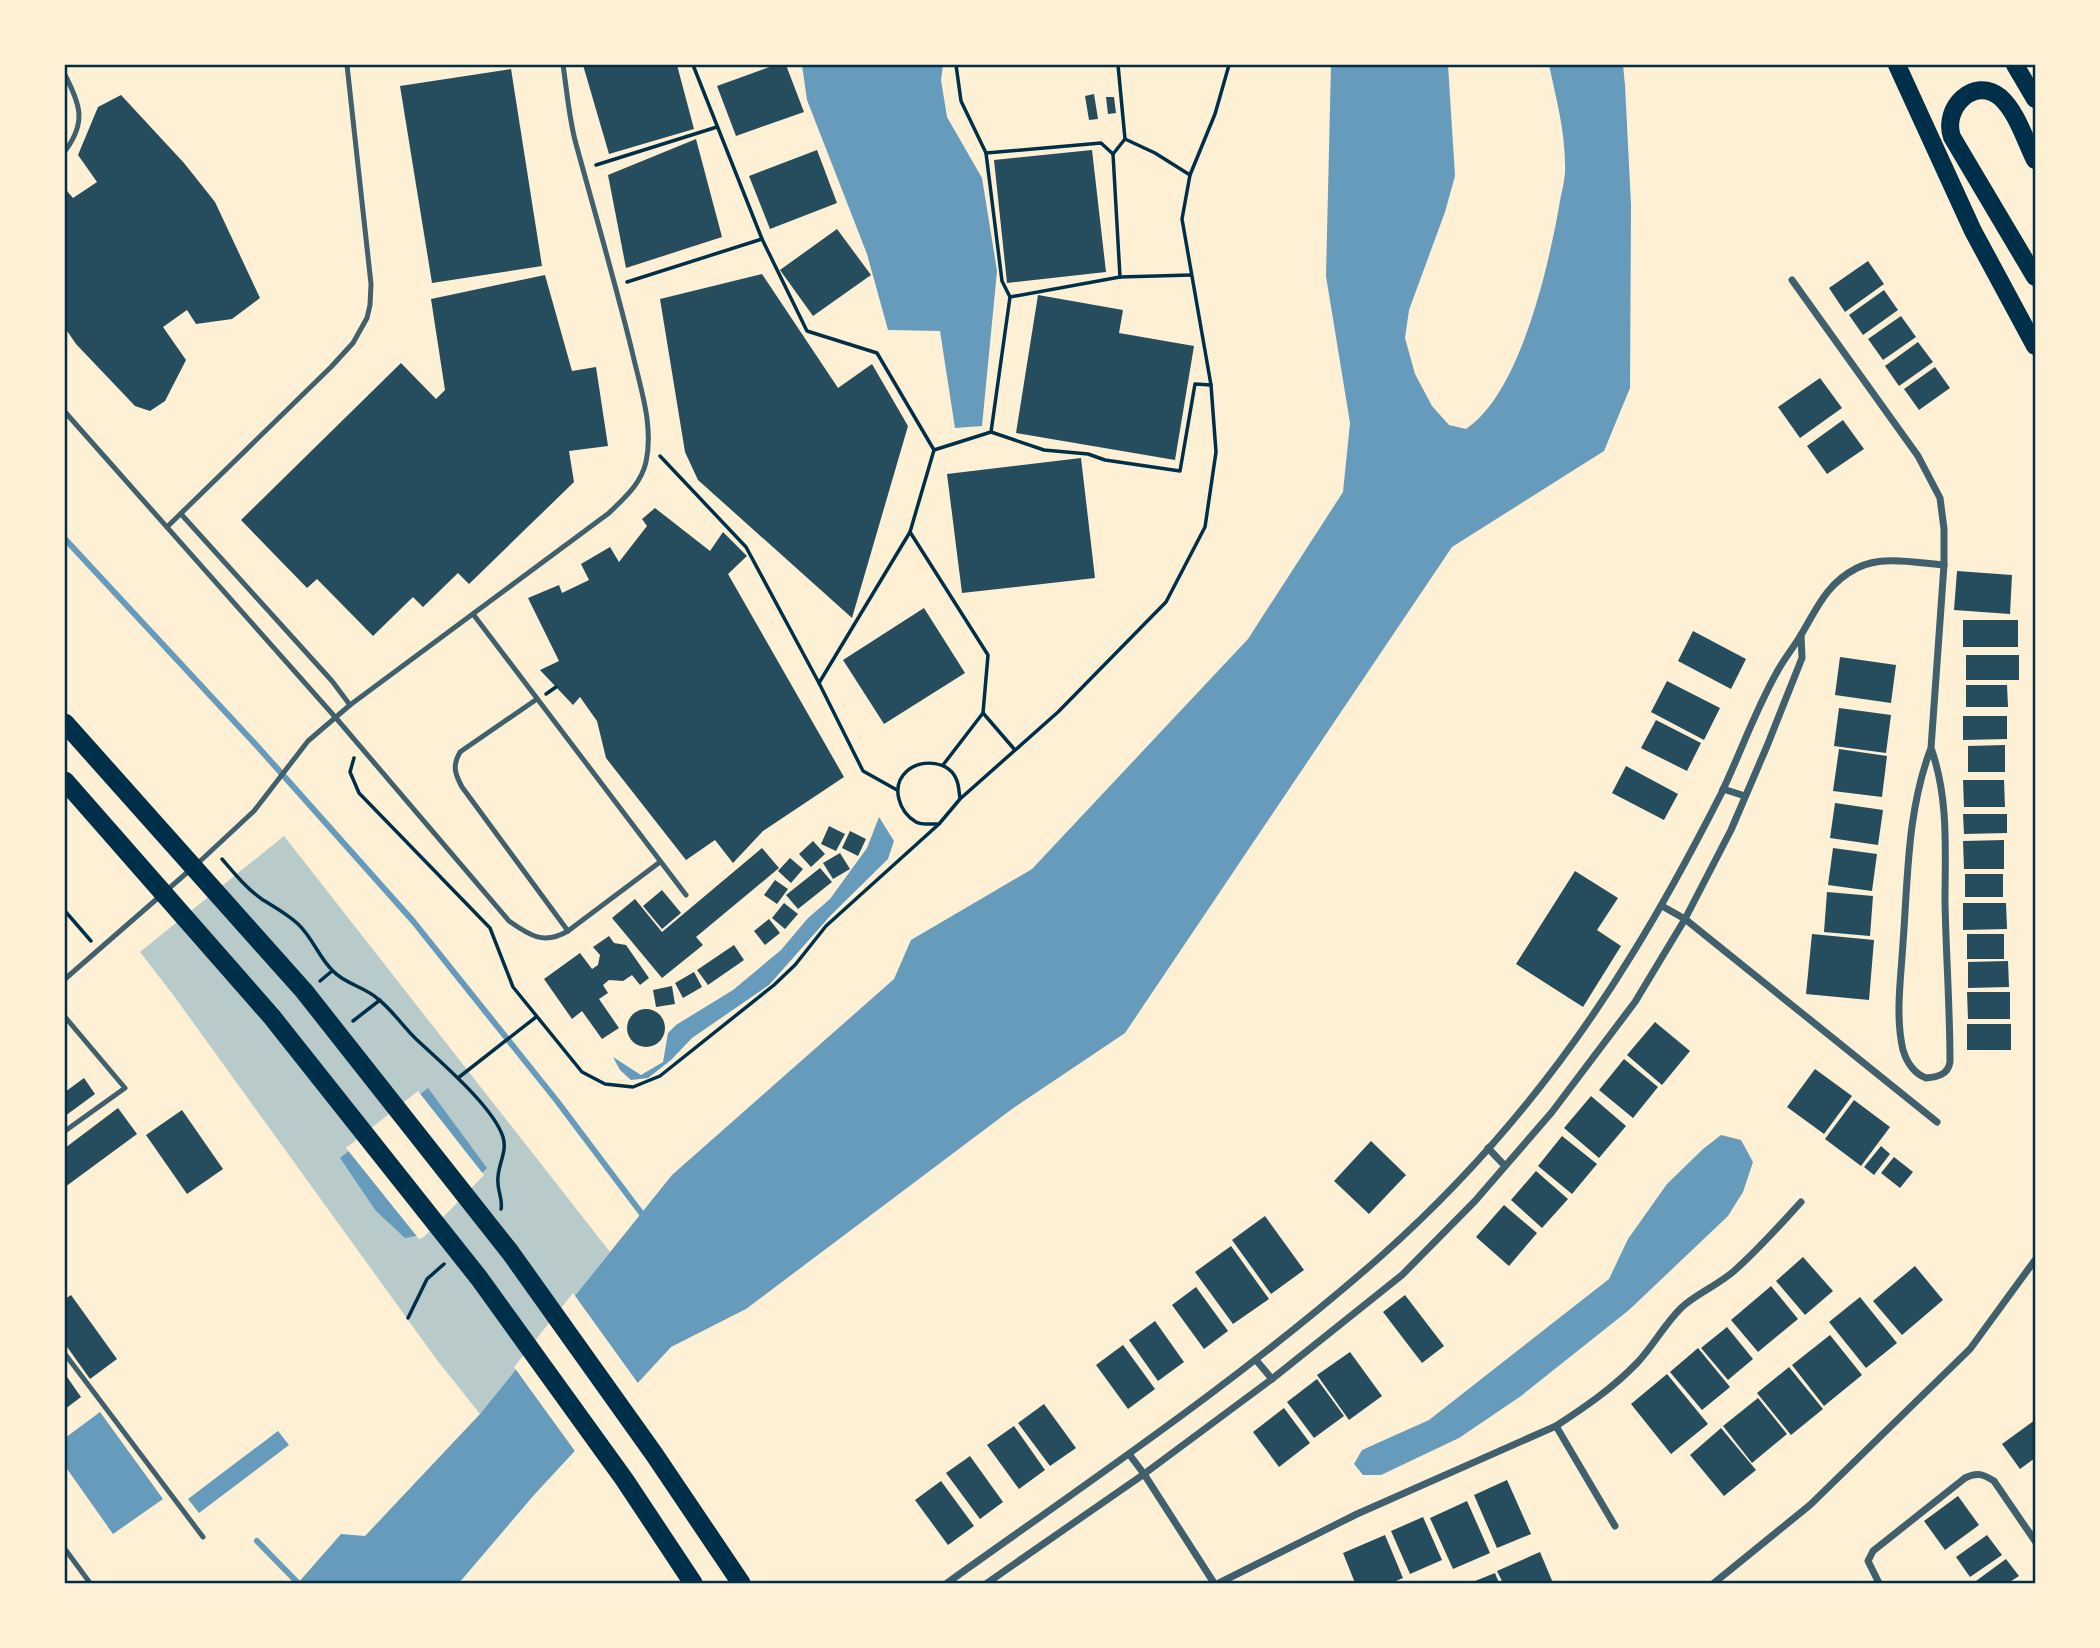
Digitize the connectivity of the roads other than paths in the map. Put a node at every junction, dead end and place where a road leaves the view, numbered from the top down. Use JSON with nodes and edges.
{"nodes":[{"id":1,"x":347,"y":65,"type":"edge"},
{"id":2,"x":562,"y":65,"type":"edge"},
{"id":3,"x":1897,"y":65,"type":"edge"},
{"id":4,"x":2015,"y":65,"type":"edge"},
{"id":5,"x":65,"y":75,"type":"edge"},
{"id":6,"x":2035,"y":99,"type":"edge"},
{"id":7,"x":65,"y":151,"type":"edge"},
{"id":8,"x":2035,"y":160,"type":"edge"},
{"id":9,"x":2035,"y":277,"type":"edge"},
{"id":10,"x":1792,"y":280,"type":"dead end"},
{"id":11,"x":2035,"y":346,"type":"edge"},
{"id":12,"x":65,"y":412,"type":"edge"},
{"id":13,"x":181,"y":514,"type":"junction"},
{"id":14,"x":167,"y":527,"type":"junction"},
{"id":15,"x":1944,"y":565,"type":"junction"},
{"id":16,"x":473,"y":614,"type":"junction"},
{"id":17,"x":1801,"y":635,"type":"junction"},
{"id":18,"x":537,"y":699,"type":"junction"},
{"id":19,"x":350,"y":705,"type":"junction"},
{"id":20,"x":336,"y":718,"type":"junction"},
{"id":21,"x":65,"y":723,"type":"edge"},
{"id":22,"x":1931,"y":748,"type":"junction"},
{"id":23,"x":65,"y":781,"type":"edge"},
{"id":24,"x":1723,"y":789,"type":"junction"},
{"id":25,"x":1745,"y":796,"type":"junction"},
{"id":26,"x":660,"y":862,"type":"junction"},
{"id":27,"x":686,"y":895,"type":"dead end"},
{"id":28,"x":1662,"y":906,"type":"junction"},
{"id":29,"x":1685,"y":919,"type":"junction"},
{"id":30,"x":568,"y":932,"type":"junction"},
{"id":31,"x":65,"y":979,"type":"edge"},
{"id":32,"x":65,"y":1017,"type":"edge"},
{"id":33,"x":1937,"y":1122,"type":"dead end"},
{"id":34,"x":65,"y":1131,"type":"edge"},
{"id":35,"x":1488,"y":1148,"type":"junction"},
{"id":36,"x":1505,"y":1166,"type":"junction"},
{"id":37,"x":1801,"y":1202,"type":"dead end"},
{"id":38,"x":2035,"y":1262,"type":"edge"},
{"id":39,"x":65,"y":1354,"type":"edge"},
{"id":40,"x":1256,"y":1360,"type":"junction"},
{"id":41,"x":1272,"y":1380,"type":"junction"},
{"id":42,"x":1556,"y":1426,"type":"junction"},
{"id":43,"x":1129,"y":1454,"type":"junction"},
{"id":44,"x":1144,"y":1474,"type":"junction"},
{"id":45,"x":1615,"y":1526,"type":"dead end"},
{"id":46,"x":202,"y":1537,"type":"dead end"},
{"id":47,"x":2035,"y":1541,"type":"edge"},
{"id":48,"x":65,"y":1549,"type":"edge"},
{"id":49,"x":90,"y":1583,"type":"edge"},
{"id":50,"x":693,"y":1583,"type":"edge"},
{"id":51,"x":741,"y":1583,"type":"edge"},
{"id":52,"x":947,"y":1583,"type":"edge"},
{"id":53,"x":987,"y":1583,"type":"edge"},
{"id":54,"x":1214,"y":1583,"type":"edge"},
{"id":55,"x":1220,"y":1583,"type":"edge"},
{"id":56,"x":1714,"y":1583,"type":"edge"},
{"id":57,"x":1879,"y":1583,"type":"edge"}],
"edges":[{"from":1,"to":13,"type":"lane"},
{"from":2,"to":16,"type":"lane"},
{"from":3,"to":11,"type":"main road"},
{"from":4,"to":6,"type":"main road"},
{"from":5,"to":7,"type":"lane"},
{"from":8,"to":9,"type":"main road"},
{"from":10,"to":15,"type":"street"},
{"from":12,"to":14,"type":"lane"},
{"from":13,"to":14,"type":"lane"},
{"from":13,"to":19,"type":"lane"},
{"from":14,"to":20,"type":"lane"},
{"from":15,"to":17,"type":"street"},
{"from":15,"to":22,"type":"street"},
{"from":16,"to":18,"type":"lane"},
{"from":16,"to":19,"type":"lane"},
{"from":17,"to":24,"type":"street"},
{"from":17,"to":25,"type":"street"},
{"from":18,"to":26,"type":"lane"},
{"from":18,"to":30,"type":"lane"},
{"from":19,"to":20,"type":"lane"},
{"from":20,"to":30,"type":"lane"},
{"from":20,"to":31,"type":"lane"},
{"from":21,"to":51,"type":"highway"},
{"from":22,"to":22,"type":"street"},
{"from":23,"to":50,"type":"highway"},
{"from":24,"to":25,"type":"street"},
{"from":24,"to":28,"type":"street"},
{"from":25,"to":29,"type":"street"},
{"from":26,"to":27,"type":"lane"},
{"from":26,"to":30,"type":"lane"},
{"from":28,"to":29,"type":"street"},
{"from":28,"to":35,"type":"street"},
{"from":29,"to":33,"type":"street"},
{"from":29,"to":36,"type":"street"},
{"from":32,"to":34,"type":"lane"},
{"from":35,"to":36,"type":"street"},
{"from":35,"to":40,"type":"street"},
{"from":36,"to":41,"type":"street"},
{"from":37,"to":42,"type":"street"},
{"from":38,"to":56,"type":"street"},
{"from":39,"to":46,"type":"lane"},
{"from":40,"to":41,"type":"street"},
{"from":40,"to":43,"type":"street"},
{"from":41,"to":44,"type":"street"},
{"from":42,"to":45,"type":"street"},
{"from":42,"to":55,"type":"street"},
{"from":43,"to":44,"type":"street"},
{"from":43,"to":52,"type":"street"},
{"from":44,"to":53,"type":"street"},
{"from":44,"to":54,"type":"street"},
{"from":47,"to":57,"type":"street"},
{"from":48,"to":49,"type":"lane"}]}
